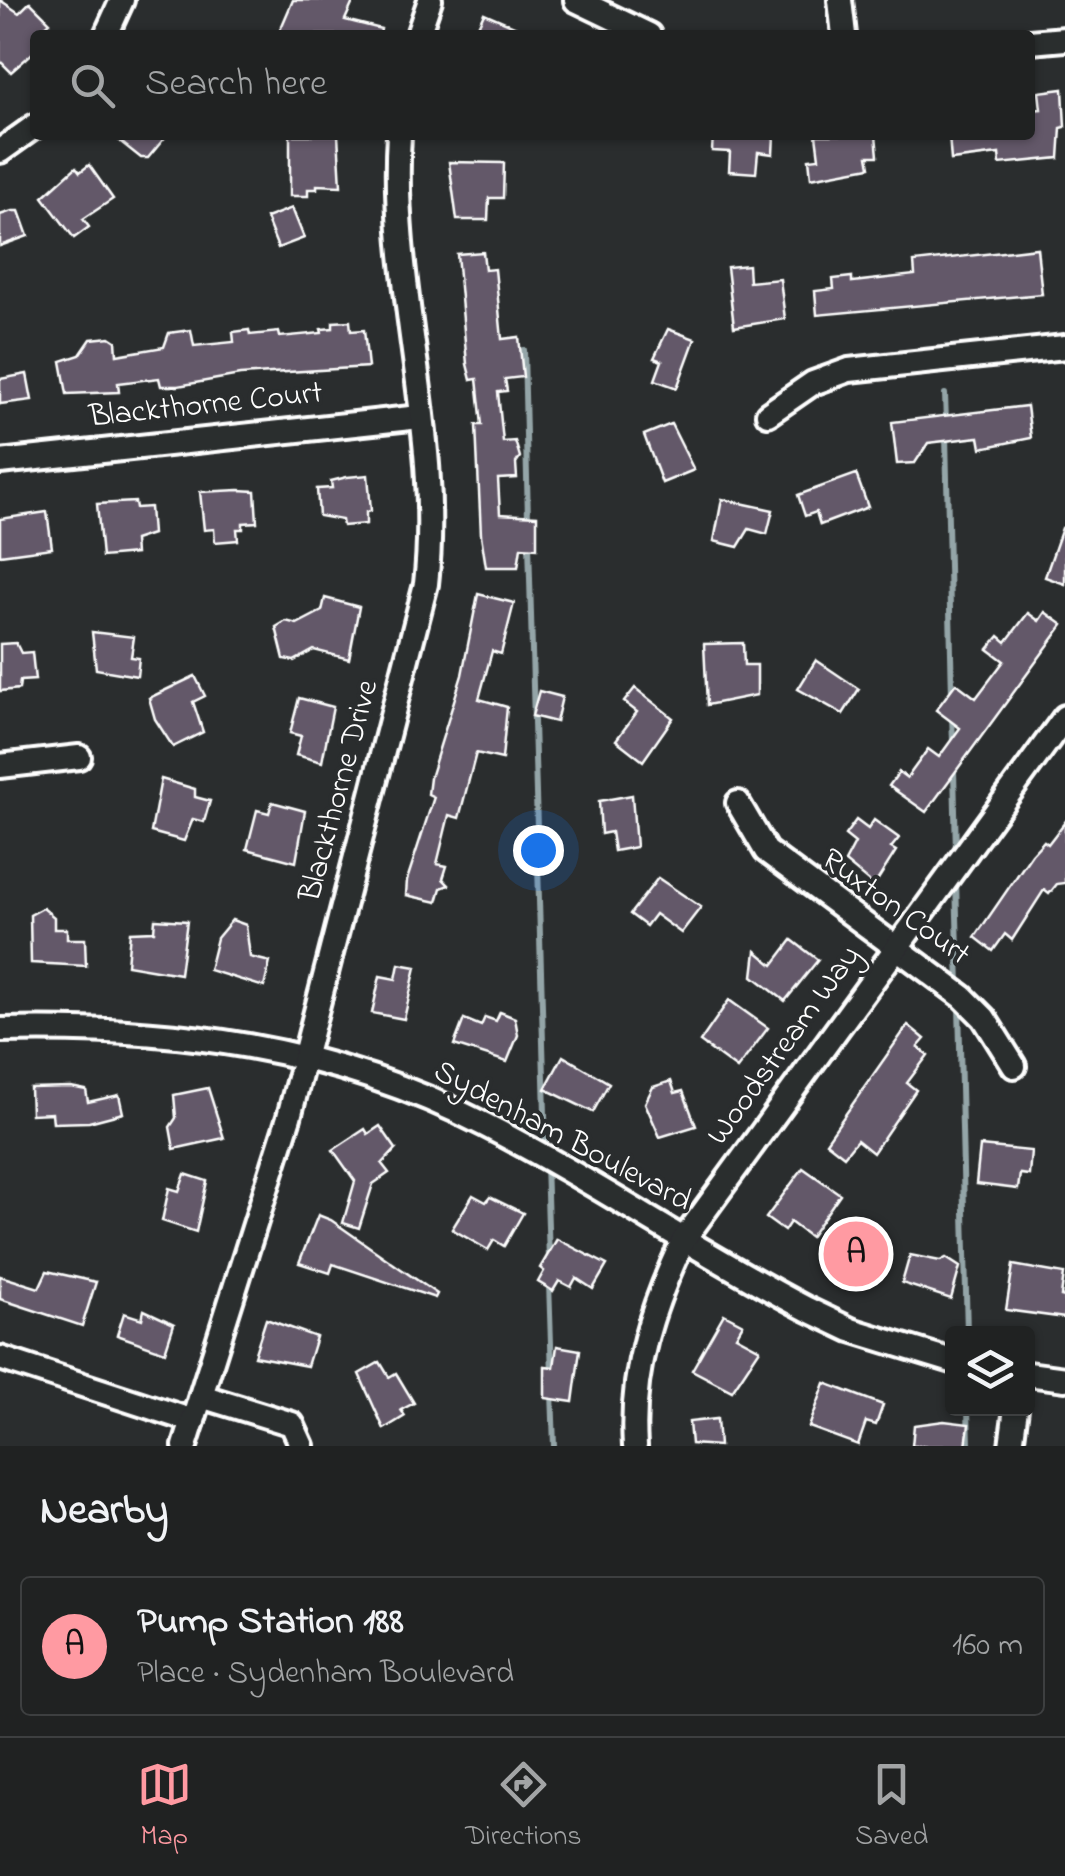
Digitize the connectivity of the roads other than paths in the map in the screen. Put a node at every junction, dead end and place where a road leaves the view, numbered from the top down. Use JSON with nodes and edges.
{"nodes":[{"id":1,"x":122,"y":0,"type":"edge"},
{"id":2,"x":430,"y":0,"type":"edge"},
{"id":3,"x":576,"y":0,"type":"edge"},
{"id":4,"x":840,"y":0,"type":"edge"},
{"id":5,"x":108,"y":30,"type":"edge"},
{"id":6,"x":420,"y":30,"type":"edge"},
{"id":7,"x":639,"y":30,"type":"edge"},
{"id":8,"x":843,"y":30,"type":"edge"},
{"id":9,"x":1065,"y":39,"type":"edge"},
{"id":10,"x":1035,"y":42,"type":"edge"},
{"id":11,"x":30,"y":129,"type":"edge"},
{"id":12,"x":399,"y":140,"type":"edge"},
{"id":13,"x":0,"y":150,"type":"edge"},
{"id":14,"x":1065,"y":347,"type":"edge"},
{"id":15,"x":768,"y":414,"type":"dead end"},
{"id":16,"x":420,"y":417,"type":"junction"},
{"id":17,"x":0,"y":462,"type":"edge"},
{"id":18,"x":1065,"y":717,"type":"edge"},
{"id":19,"x":78,"y":758,"type":"dead end"},
{"id":20,"x":0,"y":766,"type":"edge"},
{"id":21,"x":738,"y":804,"type":"dead end"},
{"id":22,"x":896,"y":950,"type":"junction"},
{"id":23,"x":0,"y":1030,"type":"edge"},
{"id":24,"x":304,"y":1058,"type":"junction"},
{"id":25,"x":1014,"y":1066,"type":"dead end"},
{"id":26,"x":684,"y":1239,"type":"junction"},
{"id":27,"x":0,"y":1358,"type":"edge"},
{"id":28,"x":945,"y":1359,"type":"edge"},
{"id":29,"x":1035,"y":1375,"type":"edge"},
{"id":30,"x":1065,"y":1379,"type":"edge"},
{"id":31,"x":201,"y":1396,"type":"junction"},
{"id":32,"x":1015,"y":1416,"type":"edge"},
{"id":33,"x":193,"y":1421,"type":"junction"},
{"id":34,"x":185,"y":1446,"type":"edge"},
{"id":35,"x":302,"y":1446,"type":"edge"},
{"id":36,"x":635,"y":1446,"type":"edge"},
{"id":37,"x":1010,"y":1446,"type":"edge"}],
"edges":[{"from":1,"to":5,"type":"street"},
{"from":2,"to":6,"type":"street"},
{"from":3,"to":7,"type":"street"},
{"from":4,"to":8,"type":"street"},
{"from":9,"to":10,"type":"street"},
{"from":11,"to":13,"type":"street"},
{"from":12,"to":16,"type":"street","name":"Blackthorne Drive"},
{"from":14,"to":15,"type":"street"},
{"from":16,"to":17,"type":"street","name":"Blackthorne Court"},
{"from":16,"to":24,"type":"street","name":"Blackthorne Drive"},
{"from":18,"to":22,"type":"street","name":"Woodstream Way"},
{"from":19,"to":20,"type":"street"},
{"from":21,"to":22,"type":"street","name":"Ruxton Court"},
{"from":22,"to":25,"type":"street","name":"Ruxton Court"},
{"from":22,"to":26,"type":"street","name":"Woodstream Way"},
{"from":23,"to":24,"type":"street","name":"Sydenham Boulevard"},
{"from":24,"to":26,"type":"street","name":"Sydenham Boulevard"},
{"from":24,"to":31,"type":"street","name":"Blackthorne Drive"},
{"from":26,"to":28,"type":"street","name":"Sydenham Boulevard"},
{"from":26,"to":36,"type":"street","name":"Woodstream Way"},
{"from":27,"to":33,"type":"street"},
{"from":29,"to":30,"type":"street"},
{"from":31,"to":33,"type":"street","name":"Blackthorne Drive"},
{"from":31,"to":35,"type":"street"},
{"from":32,"to":37,"type":"street"},
{"from":33,"to":34,"type":"street","name":"Blackthorne Drive"}]}
